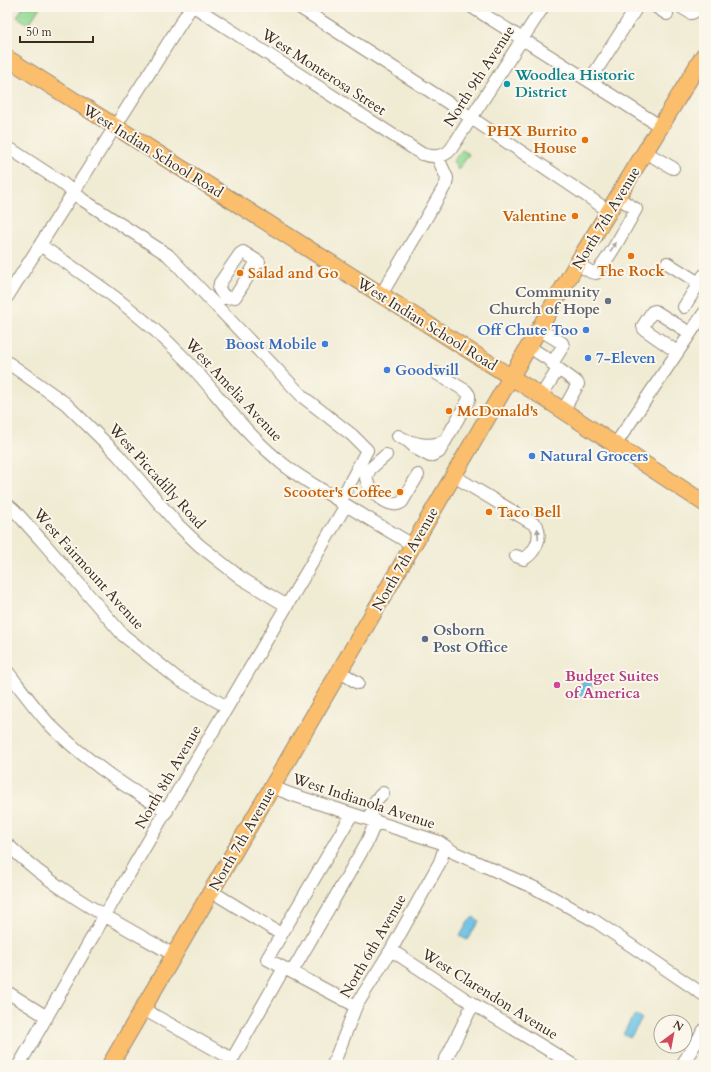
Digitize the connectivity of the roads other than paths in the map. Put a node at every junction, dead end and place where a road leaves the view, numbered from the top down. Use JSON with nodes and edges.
{"nodes":[{"id":1,"x":191,"y":7,"type":"edge"},
{"id":2,"x":195,"y":7,"type":"edge"},
{"id":3,"x":299,"y":7,"type":"edge"},
{"id":4,"x":472,"y":7,"type":"edge"},
{"id":5,"x":542,"y":7,"type":"edge"},
{"id":6,"x":637,"y":7,"type":"edge"},
{"id":7,"x":656,"y":7,"type":"edge"},
{"id":8,"x":681,"y":7,"type":"edge"},
{"id":9,"x":697,"y":7,"type":"edge"},
{"id":10,"x":667,"y":14,"type":"dead end"},
{"id":11,"x":522,"y":39,"type":"junction"},
{"id":12,"x":704,"y":55,"type":"edge"},
{"id":13,"x":7,"y":58,"type":"edge"},
{"id":14,"x":590,"y":80,"type":"junction"},
{"id":15,"x":472,"y":118,"type":"junction"},
{"id":16,"x":660,"y":126,"type":"junction"},
{"id":17,"x":114,"y":127,"type":"junction"},
{"id":18,"x":9,"y":152,"type":"edge"},
{"id":19,"x":645,"y":152,"type":"junction"},
{"id":20,"x":437,"y":156,"type":"junction"},
{"id":21,"x":673,"y":168,"type":"dead end"},
{"id":22,"x":73,"y":192,"type":"junction"},
{"id":23,"x":618,"y":198,"type":"junction"},
{"id":24,"x":609,"y":212,"type":"junction"},
{"id":25,"x":40,"y":245,"type":"junction"},
{"id":26,"x":667,"y":263,"type":"dead end"},
{"id":27,"x":577,"y":264,"type":"junction"},
{"id":28,"x":702,"y":279,"type":"edge"},
{"id":29,"x":381,"y":295,"type":"junction"},
{"id":30,"x":7,"y":298,"type":"edge"},
{"id":31,"x":684,"y":307,"type":"dead end"},
{"id":32,"x":704,"y":316,"type":"edge"},
{"id":33,"x":539,"y":329,"type":"junction"},
{"id":34,"x":690,"y":333,"type":"junction"},
{"id":35,"x":529,"y":347,"type":"junction"},
{"id":36,"x":677,"y":352,"type":"junction"},
{"id":37,"x":7,"y":362,"type":"edge"},
{"id":38,"x":555,"y":365,"type":"junction"},
{"id":39,"x":436,"y":373,"type":"dead end"},
{"id":40,"x":511,"y":378,"type":"junction"},
{"id":41,"x":541,"y":396,"type":"junction"},
{"id":42,"x":563,"y":411,"type":"junction"},
{"id":43,"x":403,"y":439,"type":"dead end"},
{"id":44,"x":615,"y":445,"type":"junction"},
{"id":45,"x":386,"y":455,"type":"dead end"},
{"id":46,"x":418,"y":475,"type":"dead end"},
{"id":47,"x":454,"y":476,"type":"junction"},
{"id":48,"x":704,"y":503,"type":"edge"},
{"id":49,"x":7,"y":504,"type":"edge"},
{"id":50,"x":343,"y":504,"type":"junction"},
{"id":51,"x":413,"y":545,"type":"junction"},
{"id":52,"x":516,"y":556,"type":"dead end"},
{"id":53,"x":286,"y":606,"type":"junction"},
{"id":54,"x":7,"y":671,"type":"edge"},
{"id":55,"x":340,"y":671,"type":"junction"},
{"id":56,"x":358,"y":683,"type":"dead end"},
{"id":57,"x":227,"y":707,"type":"junction"},
{"id":58,"x":272,"y":787,"type":"junction"},
{"id":59,"x":382,"y":793,"type":"dead end"},
{"id":60,"x":167,"y":811,"type":"junction"},
{"id":61,"x":352,"y":814,"type":"junction"},
{"id":62,"x":373,"y":820,"type":"junction"},
{"id":63,"x":7,"y":844,"type":"edge"},
{"id":64,"x":446,"y":846,"type":"junction"},
{"id":65,"x":211,"y":891,"type":"junction"},
{"id":66,"x":105,"y":915,"type":"junction"},
{"id":67,"x":281,"y":934,"type":"junction"},
{"id":68,"x":391,"y":950,"type":"junction"},
{"id":69,"x":174,"y":955,"type":"junction"},
{"id":70,"x":288,"y":970,"type":"junction"},
{"id":71,"x":7,"y":992,"type":"edge"},
{"id":72,"x":704,"y":995,"type":"edge"},
{"id":73,"x":473,"y":1004,"type":"junction"},
{"id":74,"x":356,"y":1006,"type":"junction"},
{"id":75,"x":143,"y":1009,"type":"junction"},
{"id":76,"x":47,"y":1018,"type":"junction"},
{"id":77,"x":704,"y":1030,"type":"edge"},
{"id":78,"x":231,"y":1062,"type":"edge"},
{"id":79,"x":564,"y":1063,"type":"edge"},
{"id":80,"x":19,"y":1065,"type":"edge"},
{"id":81,"x":110,"y":1065,"type":"edge"},
{"id":82,"x":333,"y":1065,"type":"edge"},
{"id":83,"x":443,"y":1065,"type":"edge"},
{"id":84,"x":682,"y":1065,"type":"edge"}],
"edges":[{"from":1,"to":17,"type":"street"},
{"from":2,"to":20,"type":"street","name":"West Monterosa Street"},
{"from":3,"to":15,"type":"street"},
{"from":4,"to":11,"type":"street"},
{"from":5,"to":11,"type":"street","name":"North 9th Avenue"},
{"from":6,"to":14,"type":"street"},
{"from":7,"to":10,"type":"street"},
{"from":8,"to":9,"type":"street"},
{"from":11,"to":14,"type":"street"},
{"from":11,"to":15,"type":"street","name":"North 9th Avenue"},
{"from":12,"to":16,"type":"main road","name":"North 7th Avenue"},
{"from":13,"to":17,"type":"main road","name":"West Indian School Road"},
{"from":14,"to":16,"type":"street"},
{"from":15,"to":20,"type":"street","name":"North 9th Avenue"},
{"from":15,"to":24,"type":"street"},
{"from":16,"to":19,"type":"main road","name":"North 7th Avenue"},
{"from":17,"to":22,"type":"street"},
{"from":17,"to":29,"type":"main road","name":"West Indian School Road"},
{"from":18,"to":22,"type":"street"},
{"from":19,"to":21,"type":"street"},
{"from":19,"to":23,"type":"main road","name":"North 7th Avenue"},
{"from":20,"to":29,"type":"street"},
{"from":22,"to":25,"type":"street"},
{"from":22,"to":50,"type":"street","name":"North 8th Avenue"},
{"from":23,"to":24,"type":"main road","name":"North 7th Avenue"},
{"from":27,"to":23,"type":"street","one_way":true},
{"from":24,"to":27,"type":"main road","name":"North 7th Avenue"},
{"from":25,"to":30,"type":"street"},
{"from":25,"to":50,"type":"street","name":"West Amelia Avenue"},
{"from":26,"to":28,"type":"street"},
{"from":27,"to":33,"type":"main road","name":"North 7th Avenue"},
{"from":28,"to":31,"type":"street"},
{"from":29,"to":40,"type":"main road","name":"West Indian School Road"},
{"from":32,"to":34,"type":"street"},
{"from":33,"to":35,"type":"main road","name":"North 7th Avenue"},
{"from":33,"to":38,"type":"street"},
{"from":34,"to":36,"type":"street"},
{"from":34,"to":36,"type":"street"},
{"from":35,"to":38,"type":"street"},
{"from":35,"to":40,"type":"main road","name":"North 7th Avenue"},
{"from":36,"to":44,"type":"street"},
{"from":37,"to":53,"type":"street","name":"West Piccadilly Road"},
{"from":38,"to":41,"type":"street"},
{"from":38,"to":42,"type":"street"},
{"from":39,"to":43,"type":"street"},
{"from":40,"to":41,"type":"main road","name":"West Indian School Road"},
{"from":40,"to":47,"type":"main road","name":"North 7th Avenue"},
{"from":41,"to":42,"type":"main road","name":"West Indian School Road"},
{"from":42,"to":44,"type":"main road","name":"West Indian School Road"},
{"from":44,"to":48,"type":"main road","name":"West Indian School Road"},
{"from":45,"to":46,"type":"street"},
{"from":47,"to":51,"type":"main road","name":"North 7th Avenue"},
{"from":52,"to":47,"type":"street","one_way":true},
{"from":49,"to":57,"type":"street","name":"West Fairmount Avenue"},
{"from":50,"to":51,"type":"street","name":"West Amelia Avenue"},
{"from":50,"to":53,"type":"street","name":"North 8th Avenue"},
{"from":51,"to":55,"type":"main road","name":"North 7th Avenue"},
{"from":53,"to":57,"type":"street","name":"North 8th Avenue"},
{"from":54,"to":60,"type":"street"},
{"from":55,"to":56,"type":"street"},
{"from":55,"to":58,"type":"main road","name":"North 7th Avenue"},
{"from":57,"to":60,"type":"street","name":"North 8th Avenue"},
{"from":58,"to":61,"type":"street","name":"West Indianola Avenue"},
{"from":58,"to":65,"type":"main road","name":"North 7th Avenue"},
{"from":59,"to":62,"type":"street"},
{"from":60,"to":66,"type":"street","name":"North 8th Avenue"},
{"from":61,"to":62,"type":"street","name":"West Indianola Avenue"},
{"from":61,"to":67,"type":"street"},
{"from":62,"to":64,"type":"street","name":"West Indianola Avenue"},
{"from":62,"to":70,"type":"street"},
{"from":63,"to":66,"type":"street"},
{"from":64,"to":68,"type":"street","name":"North 6th Avenue"},
{"from":64,"to":72,"type":"street","name":"West Indianola Avenue"},
{"from":65,"to":67,"type":"street"},
{"from":65,"to":69,"type":"main road","name":"North 7th Avenue"},
{"from":66,"to":69,"type":"street"},
{"from":66,"to":76,"type":"street","name":"North 8th Avenue"},
{"from":67,"to":70,"type":"street"},
{"from":68,"to":73,"type":"street","name":"West Clarendon Avenue"},
{"from":68,"to":74,"type":"street","name":"North 6th Avenue"},
{"from":69,"to":75,"type":"main road","name":"North 7th Avenue"},
{"from":70,"to":74,"type":"street"},
{"from":70,"to":78,"type":"street"},
{"from":71,"to":76,"type":"street"},
{"from":73,"to":79,"type":"street","name":"West Clarendon Avenue"},
{"from":73,"to":83,"type":"street"},
{"from":74,"to":82,"type":"street","name":"North 6th Avenue"},
{"from":75,"to":78,"type":"street"},
{"from":75,"to":81,"type":"main road","name":"North 7th Avenue"},
{"from":76,"to":80,"type":"street","name":"North 8th Avenue"},
{"from":77,"to":84,"type":"street"}]}
